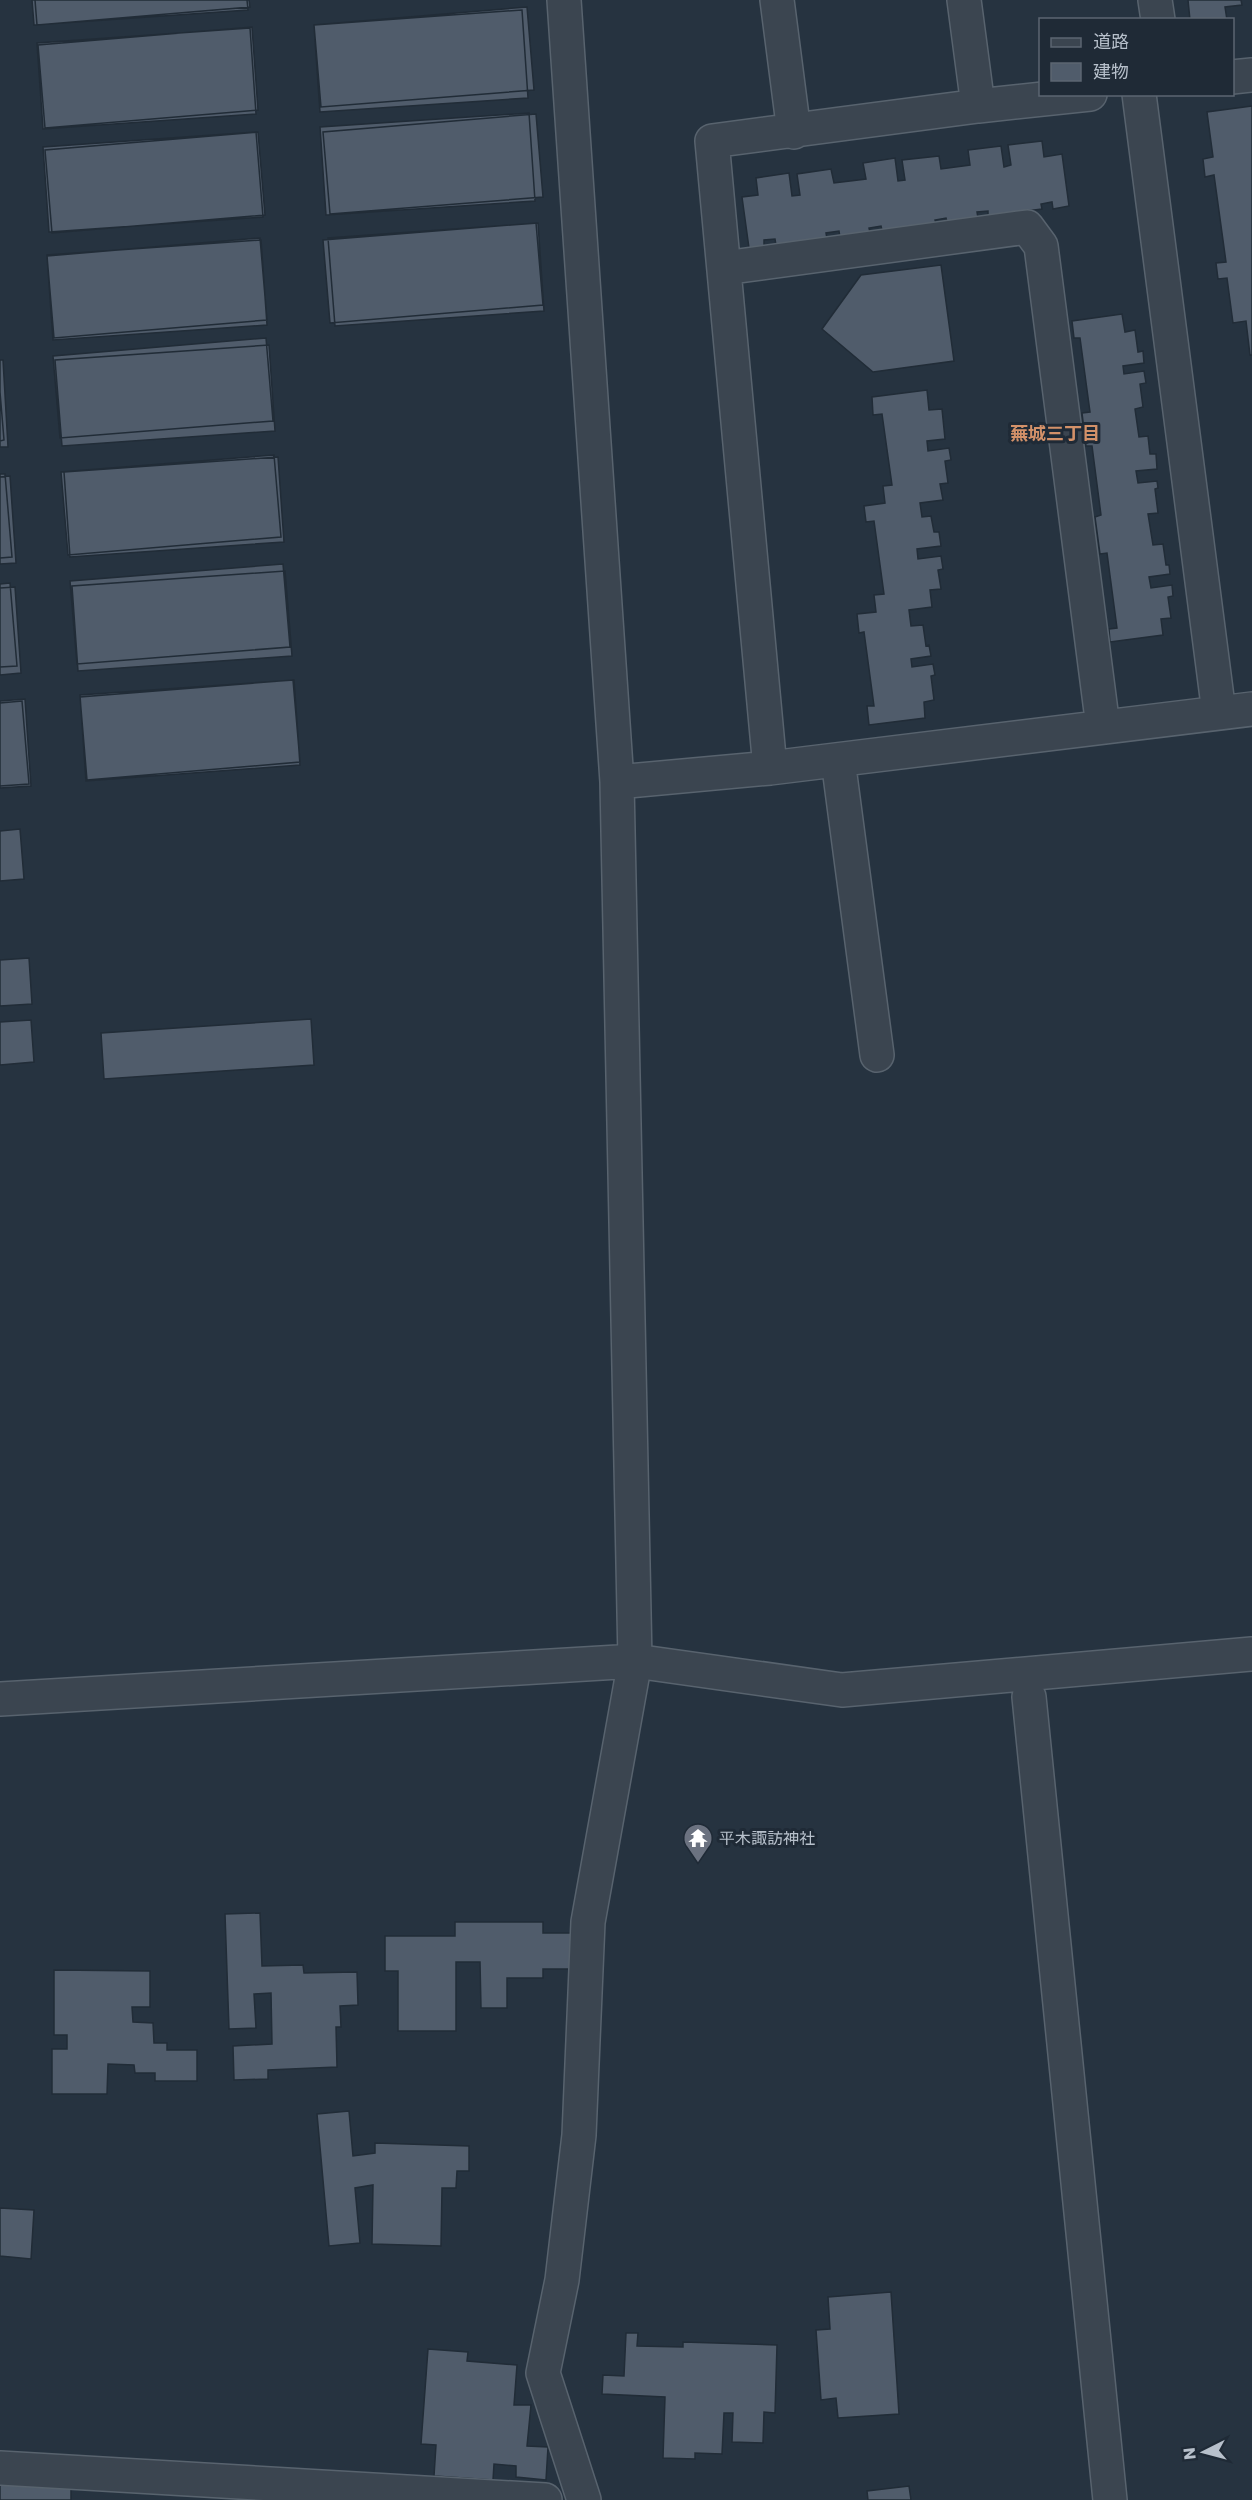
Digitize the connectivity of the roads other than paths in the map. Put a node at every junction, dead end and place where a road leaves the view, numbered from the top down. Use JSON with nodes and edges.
{"nodes":[{"id":1,"x":564,"y":0,"type":"edge"},
{"id":2,"x":777,"y":0,"type":"edge"},
{"id":3,"x":964,"y":0,"type":"edge"},
{"id":4,"x":1155,"y":0,"type":"edge"},
{"id":5,"x":1158,"y":18,"type":"edge"},
{"id":6,"x":1252,"y":75,"type":"edge"},
{"id":7,"x":1234,"y":77,"type":"edge"},
{"id":8,"x":1071,"y":96,"type":"edge"},
{"id":9,"x":1140,"y":96,"type":"edge"},
{"id":10,"x":978,"y":106,"type":"junction"},
{"id":11,"x":794,"y":132,"type":"junction"},
{"id":12,"x":724,"y":268,"type":"junction"},
{"id":13,"x":1252,"y":709,"type":"edge"},
{"id":14,"x":1219,"y":713,"type":"junction"},
{"id":15,"x":1103,"y":727,"type":"junction"},
{"id":16,"x":838,"y":760,"type":"junction"},
{"id":17,"x":770,"y":768,"type":"junction"},
{"id":18,"x":617,"y":782,"type":"junction"},
{"id":19,"x":877,"y":1055,"type":"dead end"},
{"id":20,"x":1252,"y":1654,"type":"edge"},
{"id":21,"x":635,"y":1661,"type":"junction"},
{"id":22,"x":1029,"y":1697,"type":"dead end"},
{"id":23,"x":0,"y":1699,"type":"edge"},
{"id":24,"x":0,"y":2468,"type":"edge"},
{"id":25,"x":129,"y":2488,"type":"edge"},
{"id":26,"x":544,"y":2500,"type":"edge"},
{"id":27,"x":584,"y":2500,"type":"edge"},
{"id":28,"x":1110,"y":2500,"type":"edge"}],
"edges":[{"from":1,"to":18,"type":"street"},
{"from":2,"to":11,"type":"street"},
{"from":3,"to":10,"type":"street"},
{"from":4,"to":5,"type":"street"},
{"from":6,"to":7,"type":"street"},
{"from":8,"to":10,"type":"street"},
{"from":9,"to":14,"type":"street"},
{"from":10,"to":11,"type":"street"},
{"from":11,"to":12,"type":"street"},
{"from":12,"to":15,"type":"street"},
{"from":12,"to":17,"type":"street"},
{"from":13,"to":14,"type":"street"},
{"from":14,"to":15,"type":"street"},
{"from":15,"to":16,"type":"street"},
{"from":16,"to":17,"type":"street"},
{"from":16,"to":19,"type":"street"},
{"from":17,"to":18,"type":"street"},
{"from":18,"to":21,"type":"street"},
{"from":20,"to":21,"type":"street"},
{"from":21,"to":23,"type":"street"},
{"from":21,"to":27,"type":"street"},
{"from":22,"to":28,"type":"street"},
{"from":24,"to":25,"type":"street"},
{"from":25,"to":26,"type":"street"}]}
